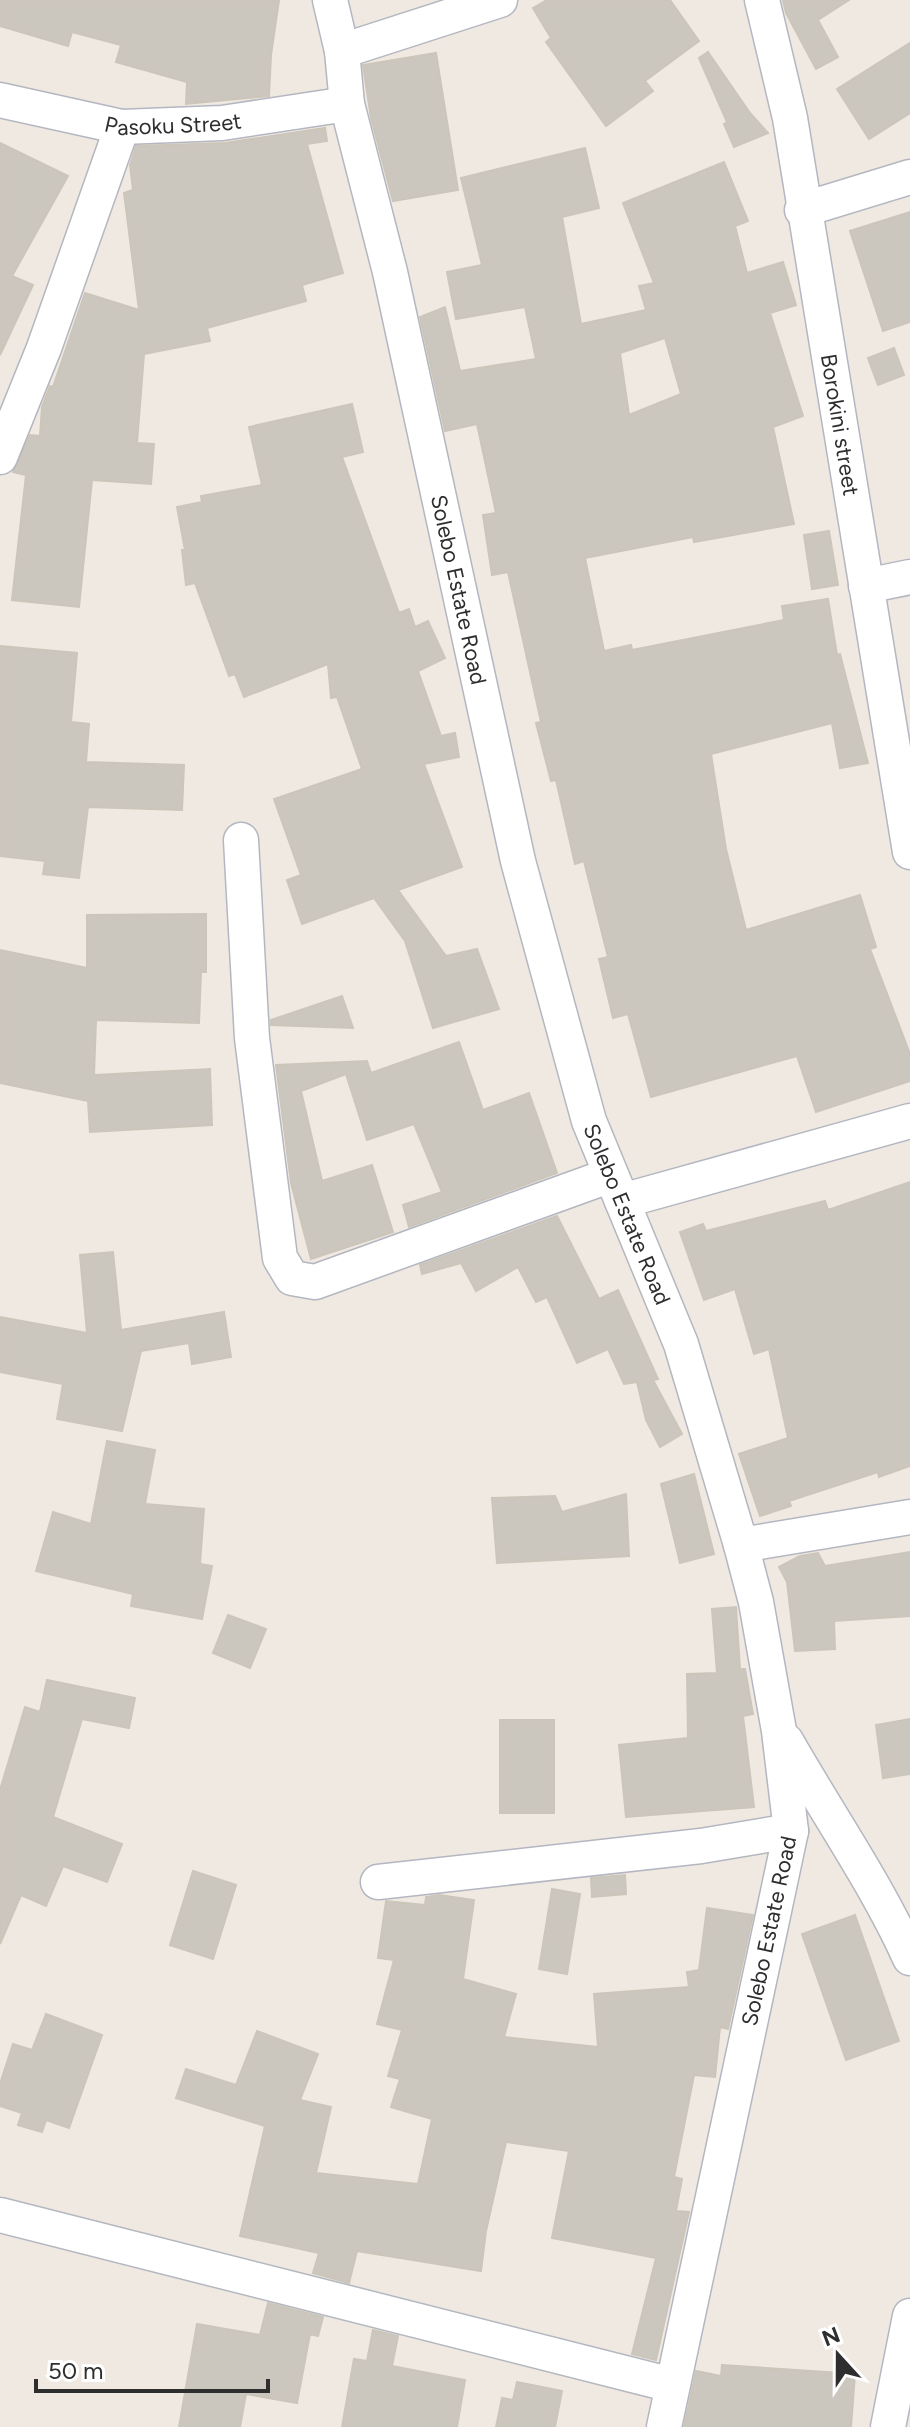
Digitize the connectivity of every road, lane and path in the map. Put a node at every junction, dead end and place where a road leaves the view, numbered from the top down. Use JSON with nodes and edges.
{"nodes":[{"id":1,"x":330,"y":0,"type":"edge"},
{"id":2,"x":500,"y":0,"type":"edge"},
{"id":3,"x":762,"y":0,"type":"edge"},
{"id":4,"x":342,"y":51,"type":"junction"},
{"id":5,"x":0,"y":100,"type":"edge"},
{"id":6,"x":347,"y":104,"type":"junction"},
{"id":7,"x":122,"y":127,"type":"junction"},
{"id":8,"x":910,"y":177,"type":"edge"},
{"id":9,"x":802,"y":210,"type":"junction"},
{"id":10,"x":0,"y":457,"type":"edge"},
{"id":11,"x":910,"y":577,"type":"edge"},
{"id":12,"x":866,"y":586,"type":"junction"},
{"id":13,"x":241,"y":840,"type":"dead end"},
{"id":14,"x":910,"y":852,"type":"edge"},
{"id":15,"x":910,"y":1121,"type":"edge"},
{"id":16,"x":616,"y":1188,"type":"junction"},
{"id":17,"x":910,"y":1517,"type":"edge"},
{"id":18,"x":741,"y":1545,"type":"junction"},
{"id":19,"x":779,"y":1731,"type":"junction"},
{"id":20,"x":791,"y":1831,"type":"junction"},
{"id":21,"x":378,"y":1882,"type":"dead end"},
{"id":22,"x":910,"y":1958,"type":"edge"},
{"id":23,"x":0,"y":2215,"type":"edge"},
{"id":24,"x":910,"y":2316,"type":"edge"},
{"id":25,"x":672,"y":2385,"type":"junction"},
{"id":26,"x":664,"y":2427,"type":"edge"},
{"id":27,"x":888,"y":2427,"type":"edge"}],
"edges":[{"from":1,"to":4,"type":"street","name":"Solebo Estate Road"},
{"from":2,"to":4,"type":"street"},
{"from":3,"to":9,"type":"street","name":"Borokini street"},
{"from":4,"to":6,"type":"street","name":"Solebo Estate Road"},
{"from":5,"to":7,"type":"street","name":"Pasoku Street"},
{"from":6,"to":7,"type":"street","name":"Pasoku Street"},
{"from":6,"to":16,"type":"street","name":"Solebo Estate Road"},
{"from":7,"to":10,"type":"street"},
{"from":8,"to":9,"type":"street"},
{"from":9,"to":12,"type":"street","name":"Borokini street"},
{"from":11,"to":12,"type":"street"},
{"from":12,"to":14,"type":"street","name":"Borokini street"},
{"from":13,"to":16,"type":"street"},
{"from":15,"to":16,"type":"street"},
{"from":16,"to":18,"type":"street","name":"Solebo Estate Road"},
{"from":17,"to":18,"type":"street"},
{"from":18,"to":19,"type":"street","name":"Solebo Estate Road"},
{"from":19,"to":20,"type":"street","name":"Solebo Estate Road"},
{"from":19,"to":22,"type":"street"},
{"from":20,"to":21,"type":"street"},
{"from":20,"to":25,"type":"street","name":"Solebo Estate Road"},
{"from":23,"to":25,"type":"street"},
{"from":24,"to":27,"type":"street"},
{"from":25,"to":26,"type":"street","name":"Solebo Estate Road"}]}
